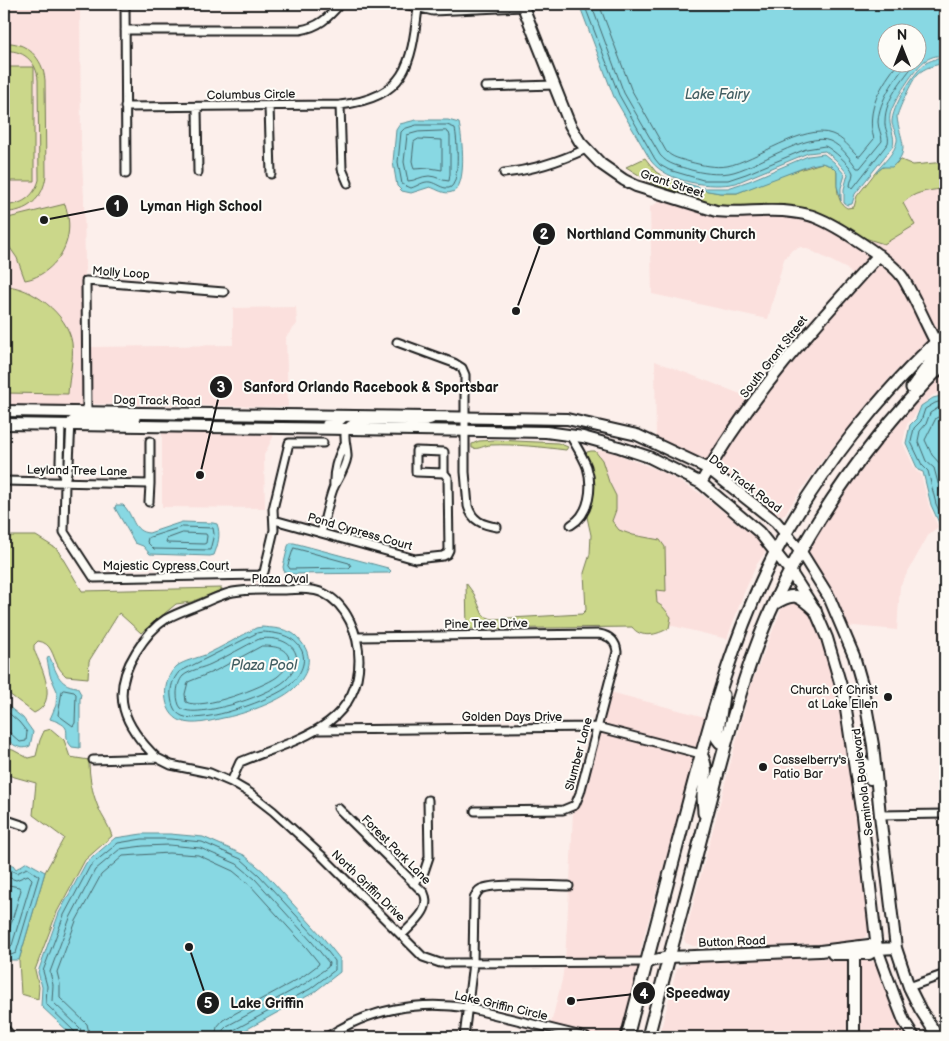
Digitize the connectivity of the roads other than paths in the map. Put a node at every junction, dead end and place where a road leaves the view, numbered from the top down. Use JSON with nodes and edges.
{"nodes":[{"id":1,"x":125,"y":4,"type":"edge"},
{"id":2,"x":340,"y":4,"type":"edge"},
{"id":3,"x":404,"y":4,"type":"edge"},
{"id":4,"x":523,"y":5,"type":"edge"},
{"id":5,"x":418,"y":8,"type":"junction"},
{"id":6,"x":125,"y":30,"type":"junction"},
{"id":7,"x":555,"y":85,"type":"junction"},
{"id":8,"x":485,"y":87,"type":"dead end"},
{"id":9,"x":340,"y":105,"type":"junction"},
{"id":10,"x":269,"y":106,"type":"junction"},
{"id":11,"x":125,"y":107,"type":"junction"},
{"id":12,"x":197,"y":107,"type":"junction"},
{"id":13,"x":586,"y":149,"type":"junction"},
{"id":14,"x":198,"y":172,"type":"dead end"},
{"id":15,"x":504,"y":173,"type":"dead end"},
{"id":16,"x":126,"y":174,"type":"dead end"},
{"id":17,"x":271,"y":174,"type":"dead end"},
{"id":18,"x":348,"y":183,"type":"dead end"},
{"id":19,"x":879,"y":255,"type":"junction"},
{"id":20,"x":224,"y":292,"type":"dead end"},
{"id":21,"x":945,"y":334,"type":"edge"},
{"id":22,"x":397,"y":342,"type":"dead end"},
{"id":23,"x":936,"y":343,"type":"junction"},
{"id":24,"x":945,"y":362,"type":"edge"},
{"id":25,"x":4,"y":411,"type":"edge"},
{"id":26,"x":899,"y":411,"type":"junction"},
{"id":27,"x":60,"y":412,"type":"junction"},
{"id":28,"x":87,"y":412,"type":"junction"},
{"id":29,"x":205,"y":414,"type":"junction"},
{"id":30,"x":346,"y":416,"type":"junction"},
{"id":31,"x":441,"y":418,"type":"junction"},
{"id":32,"x":465,"y":418,"type":"junction"},
{"id":33,"x":4,"y":420,"type":"edge"},
{"id":34,"x":4,"y":424,"type":"edge"},
{"id":35,"x":66,"y":425,"type":"junction"},
{"id":36,"x":202,"y":427,"type":"junction"},
{"id":37,"x":346,"y":429,"type":"junction"},
{"id":38,"x":465,"y":430,"type":"junction"},
{"id":39,"x":570,"y":435,"type":"junction"},
{"id":40,"x":150,"y":440,"type":"dead end"},
{"id":41,"x":323,"y":443,"type":"dead end"},
{"id":42,"x":344,"y":445,"type":"junction"},
{"id":43,"x":335,"y":467,"type":"junction"},
{"id":44,"x":343,"y":469,"type":"junction"},
{"id":45,"x":709,"y":469,"type":"junction"},
{"id":46,"x":444,"y":473,"type":"junction"},
{"id":47,"x":4,"y":481,"type":"edge"},
{"id":48,"x":65,"y":482,"type":"junction"},
{"id":49,"x":701,"y":483,"type":"junction"},
{"id":50,"x":150,"y":484,"type":"junction"},
{"id":51,"x":334,"y":487,"type":"junction"},
{"id":52,"x":149,"y":502,"type":"dead end"},
{"id":53,"x":274,"y":520,"type":"junction"},
{"id":54,"x":571,"y":525,"type":"dead end"},
{"id":55,"x":497,"y":526,"type":"dead end"},
{"id":56,"x":321,"y":533,"type":"junction"},
{"id":57,"x":786,"y":533,"type":"junction"},
{"id":58,"x":776,"y":552,"type":"junction"},
{"id":59,"x":801,"y":552,"type":"junction"},
{"id":60,"x":790,"y":571,"type":"junction"},
{"id":61,"x":774,"y":604,"type":"junction"},
{"id":62,"x":814,"y":610,"type":"junction"},
{"id":63,"x":357,"y":637,"type":"junction"},
{"id":64,"x":613,"y":640,"type":"joint"},
{"id":65,"x":724,"y":674,"type":"junction"},
{"id":66,"x":598,"y":728,"type":"junction"},
{"id":67,"x":319,"y":730,"type":"junction"},
{"id":68,"x":725,"y":746,"type":"junction"},
{"id":69,"x":701,"y":754,"type":"junction"},
{"id":70,"x":158,"y":758,"type":"junction"},
{"id":71,"x":853,"y":758,"type":"junction"},
{"id":72,"x":93,"y":760,"type":"dead end"},
{"id":73,"x":231,"y":782,"type":"junction"},
{"id":74,"x":428,"y":800,"type":"dead end"},
{"id":75,"x":338,"y":808,"type":"dead end"},
{"id":76,"x":475,"y":811,"type":"dead end"},
{"id":77,"x":945,"y":814,"type":"edge"},
{"id":78,"x":880,"y":815,"type":"junction"},
{"id":79,"x":4,"y":820,"type":"edge"},
{"id":80,"x":705,"y":822,"type":"junction"},
{"id":81,"x":25,"y":826,"type":"dead end"},
{"id":82,"x":413,"y":882,"type":"junction"},
{"id":83,"x":569,"y":886,"type":"dead end"},
{"id":84,"x":402,"y":935,"type":"junction"},
{"id":85,"x":896,"y":948,"type":"junction"},
{"id":86,"x":878,"y":949,"type":"junction"},
{"id":87,"x":820,"y":952,"type":"junction"},
{"id":88,"x":854,"y":955,"type":"junction"},
{"id":89,"x":669,"y":957,"type":"junction"},
{"id":90,"x":646,"y":962,"type":"junction"},
{"id":91,"x":473,"y":963,"type":"junction"},
{"id":92,"x":945,"y":974,"type":"edge"},
{"id":93,"x":909,"y":987,"type":"junction"},
{"id":94,"x":468,"y":1008,"type":"junction"},
{"id":95,"x":4,"y":1028,"type":"edge"},
{"id":96,"x":12,"y":1037,"type":"edge"},
{"id":97,"x":327,"y":1037,"type":"edge"},
{"id":98,"x":464,"y":1037,"type":"edge"},
{"id":99,"x":586,"y":1037,"type":"edge"},
{"id":100,"x":627,"y":1037,"type":"edge"},
{"id":101,"x":648,"y":1037,"type":"edge"},
{"id":102,"x":854,"y":1037,"type":"edge"},
{"id":103,"x":914,"y":1037,"type":"edge"},
{"id":104,"x":938,"y":1037,"type":"edge"}],
"edges":[{"from":1,"to":6,"type":"street"},
{"from":2,"to":6,"type":"street"},
{"from":3,"to":5,"type":"street"},
{"from":4,"to":5,"type":"street"},
{"from":4,"to":7,"type":"main road","name":"Grant Street"},
{"from":5,"to":9,"type":"street","name":"Columbus Circle"},
{"from":6,"to":11,"type":"street"},
{"from":7,"to":8,"type":"street"},
{"from":7,"to":13,"type":"main road","name":"Grant Street"},
{"from":9,"to":10,"type":"street","name":"Columbus Circle"},
{"from":9,"to":18,"type":"street"},
{"from":10,"to":12,"type":"street","name":"Columbus Circle"},
{"from":10,"to":17,"type":"street"},
{"from":11,"to":12,"type":"street","name":"Columbus Circle"},
{"from":11,"to":16,"type":"street"},
{"from":12,"to":14,"type":"street"},
{"from":13,"to":15,"type":"street"},
{"from":13,"to":19,"type":"main road","name":"Grant Street"},
{"from":19,"to":23,"type":"main road","name":"Grant Street"},
{"from":19,"to":45,"type":"main road","name":"South Grant Street"},
{"from":20,"to":28,"type":"street","name":"Molly Loop"},
{"from":21,"to":23,"type":"main road"},
{"from":22,"to":32,"type":"street"},
{"from":23,"to":26,"type":"main road"},
{"from":23,"to":57,"type":"main road"},
{"from":24,"to":26,"type":"main road"},
{"from":25,"to":27,"type":"main road","name":"Dog Track Road"},
{"from":26,"to":59,"type":"main road"},
{"from":27,"to":28,"type":"main road","name":"Dog Track Road"},
{"from":27,"to":33,"type":"street"},
{"from":28,"to":29,"type":"main road","name":"Dog Track Road"},
{"from":29,"to":30,"type":"main road","name":"Dog Track Road"},
{"from":29,"to":35,"type":"street"},
{"from":30,"to":31,"type":"main road","name":"Dog Track Road"},
{"from":30,"to":36,"type":"street"},
{"from":31,"to":32,"type":"main road","name":"Dog Track Road"},
{"from":31,"to":37,"type":"street"},
{"from":32,"to":38,"type":"street"},
{"from":32,"to":45,"type":"main road","name":"Dog Track Road"},
{"from":34,"to":35,"type":"main road","name":"Dog Track Road"},
{"from":35,"to":36,"type":"main road","name":"Dog Track Road"},
{"from":35,"to":48,"type":"street","name":"Majestic Cypress Court"},
{"from":35,"to":48,"type":"street","name":"Majestic Cypress Court"},
{"from":36,"to":37,"type":"main road","name":"Dog Track Road"},
{"from":37,"to":38,"type":"main road","name":"Dog Track Road"},
{"from":37,"to":42,"type":"street"},
{"from":38,"to":39,"type":"main road","name":"Dog Track Road"},
{"from":38,"to":55,"type":"street"},
{"from":39,"to":49,"type":"main road","name":"Dog Track Road"},
{"from":39,"to":54,"type":"street"},
{"from":40,"to":50,"type":"street"},
{"from":41,"to":53,"type":"street","name":"Majestic Cypress Court"},
{"from":42,"to":43,"type":"street"},
{"from":42,"to":44,"type":"street"},
{"from":43,"to":44,"type":"street"},
{"from":43,"to":51,"type":"street"},
{"from":44,"to":51,"type":"street"},
{"from":45,"to":49,"type":"main road","name":"South Grant Street"},
{"from":45,"to":57,"type":"main road","name":"Dog Track Road"},
{"from":46,"to":46,"type":"street","name":"Pond Cypress Court"},
{"from":46,"to":56,"type":"street","name":"Pond Cypress Court"},
{"from":47,"to":48,"type":"street","name":"Leyland Tree Lane"},
{"from":48,"to":50,"type":"street","name":"Leyland Tree Lane"},
{"from":48,"to":53,"type":"street","name":"Majestic Cypress Court"},
{"from":49,"to":58,"type":"main road","name":"Dog Track Road"},
{"from":50,"to":52,"type":"street"},
{"from":51,"to":56,"type":"street"},
{"from":53,"to":56,"type":"street","name":"Pond Cypress Court"},
{"from":57,"to":58,"type":"main road"},
{"from":57,"to":59,"type":"main road","name":"Seminola Boulevard"},
{"from":58,"to":60,"type":"main road","name":"Seminola Boulevard"},
{"from":58,"to":65,"type":"main road"},
{"from":59,"to":60,"type":"main road"},
{"from":59,"to":78,"type":"main road","name":"Seminola Boulevard"},
{"from":60,"to":61,"type":"main road"},
{"from":60,"to":62,"type":"main road","name":"Seminola Boulevard"},
{"from":61,"to":62,"type":"main road"},
{"from":61,"to":68,"type":"main road"},
{"from":62,"to":71,"type":"main road","name":"Seminola Boulevard"},
{"from":63,"to":64,"type":"street","name":"Pine Tree Drive"},
{"from":63,"to":67,"type":"street","name":"Plaza Oval"},
{"from":63,"to":70,"type":"street","name":"Plaza Oval"},
{"from":64,"to":66,"type":"street","name":"Slumber Lane"},
{"from":65,"to":68,"type":"main road"},
{"from":65,"to":69,"type":"main road"},
{"from":66,"to":67,"type":"street","name":"Golden Days Drive"},
{"from":66,"to":69,"type":"street","name":"Golden Days Drive"},
{"from":66,"to":76,"type":"street","name":"Slumber Lane"},
{"from":67,"to":73,"type":"street","name":"Plaza Oval"},
{"from":68,"to":80,"type":"main road"},
{"from":69,"to":80,"type":"main road"},
{"from":69,"to":90,"type":"main road"},
{"from":70,"to":72,"type":"street","name":"North Griffin Drive"},
{"from":70,"to":73,"type":"street","name":"North Griffin Drive"},
{"from":71,"to":78,"type":"main road"},
{"from":71,"to":86,"type":"main road","name":"Seminola Boulevard"},
{"from":73,"to":84,"type":"street","name":"North Griffin Drive"},
{"from":74,"to":82,"type":"street"},
{"from":75,"to":82,"type":"street","name":"Forest Park Lane"},
{"from":77,"to":78,"type":"street"},
{"from":78,"to":85,"type":"main road","name":"Seminola Boulevard"},
{"from":79,"to":81,"type":"street"},
{"from":80,"to":89,"type":"main road"},
{"from":82,"to":84,"type":"street","name":"Forest Park Lane"},
{"from":83,"to":91,"type":"street"},
{"from":84,"to":91,"type":"street","name":"North Griffin Drive"},
{"from":85,"to":86,"type":"main road","name":"Button Road"},
{"from":85,"to":93,"type":"main road","name":"Seminola Boulevard"},
{"from":86,"to":87,"type":"main road","name":"Button Road"},
{"from":86,"to":88,"type":"main road","name":"Button Road"},
{"from":86,"to":103,"type":"main road","name":"Seminola Boulevard"},
{"from":87,"to":88,"type":"main road","name":"Button Road"},
{"from":87,"to":89,"type":"main road","name":"Button Road"},
{"from":88,"to":102,"type":"main road"},
{"from":89,"to":90,"type":"main road","name":"Button Road"},
{"from":89,"to":101,"type":"main road"},
{"from":90,"to":91,"type":"street","name":"North Griffin Drive"},
{"from":90,"to":100,"type":"main road"},
{"from":91,"to":94,"type":"street"},
{"from":92,"to":93,"type":"street"},
{"from":93,"to":104,"type":"main road","name":"Seminola Boulevard"},
{"from":94,"to":97,"type":"street","name":"Lake Griffin Circle"},
{"from":94,"to":98,"type":"street"},
{"from":94,"to":99,"type":"street","name":"Lake Griffin Circle"},
{"from":95,"to":96,"type":"street"}]}
